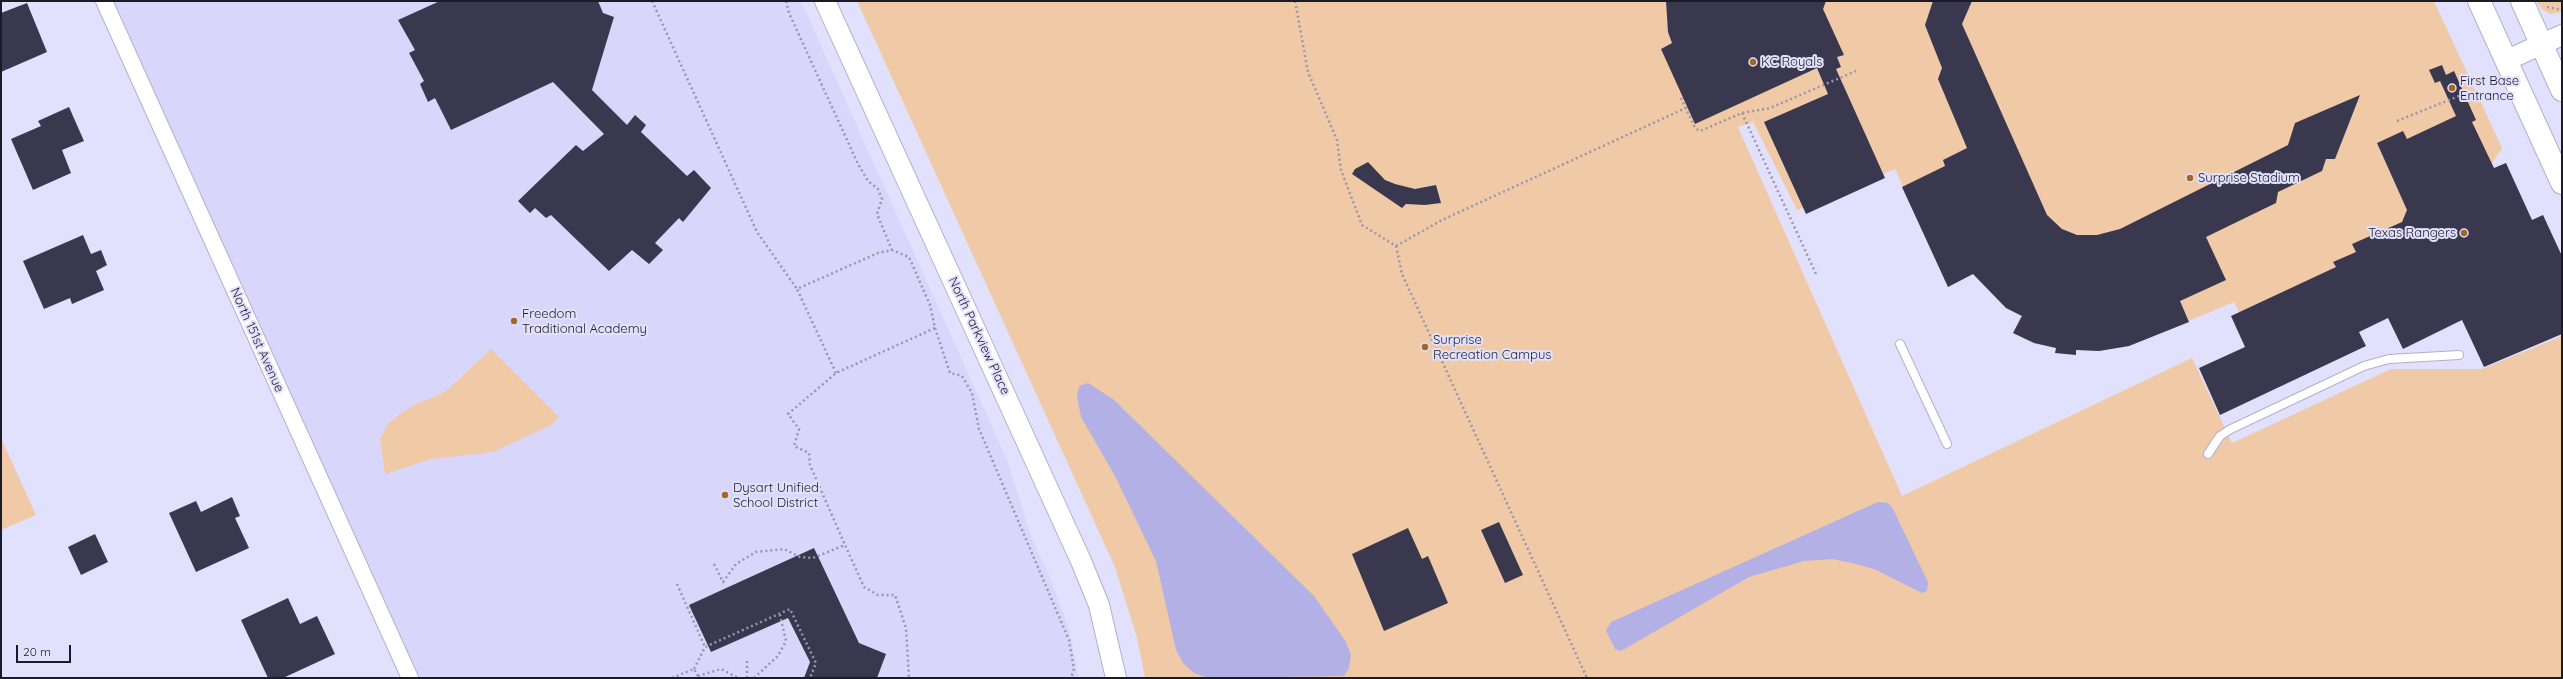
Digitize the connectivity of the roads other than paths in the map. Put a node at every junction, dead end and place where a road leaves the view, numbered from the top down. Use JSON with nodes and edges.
{"nodes":[{"id":1,"x":104,"y":1,"type":"edge"},
{"id":2,"x":825,"y":1,"type":"edge"},
{"id":3,"x":2479,"y":1,"type":"edge"},
{"id":4,"x":2522,"y":1,"type":"edge"},
{"id":5,"x":2562,"y":35,"type":"edge"},
{"id":6,"x":2542,"y":45,"type":"junction"},
{"id":7,"x":2507,"y":60,"type":"junction"},
{"id":8,"x":2562,"y":90,"type":"edge"},
{"id":9,"x":2562,"y":183,"type":"edge"},
{"id":10,"x":1900,"y":344,"type":"dead end"},
{"id":11,"x":2459,"y":355,"type":"dead end"},
{"id":12,"x":1947,"y":444,"type":"dead end"},
{"id":13,"x":2208,"y":454,"type":"dead end"},
{"id":14,"x":410,"y":678,"type":"edge"},
{"id":15,"x":1116,"y":678,"type":"edge"}],
"edges":[{"from":1,"to":14,"type":"street","name":"North 151st Avenue"},
{"from":2,"to":15,"type":"street","name":"North Parkview Place"},
{"from":3,"to":7,"type":"main road"},
{"from":4,"to":6,"type":"main road"},
{"from":5,"to":6,"type":"street"},
{"from":6,"to":7,"type":"street"},
{"from":6,"to":8,"type":"main road"},
{"from":7,"to":9,"type":"main road"},
{"from":10,"to":12,"type":"lane"},
{"from":11,"to":13,"type":"lane"}]}
